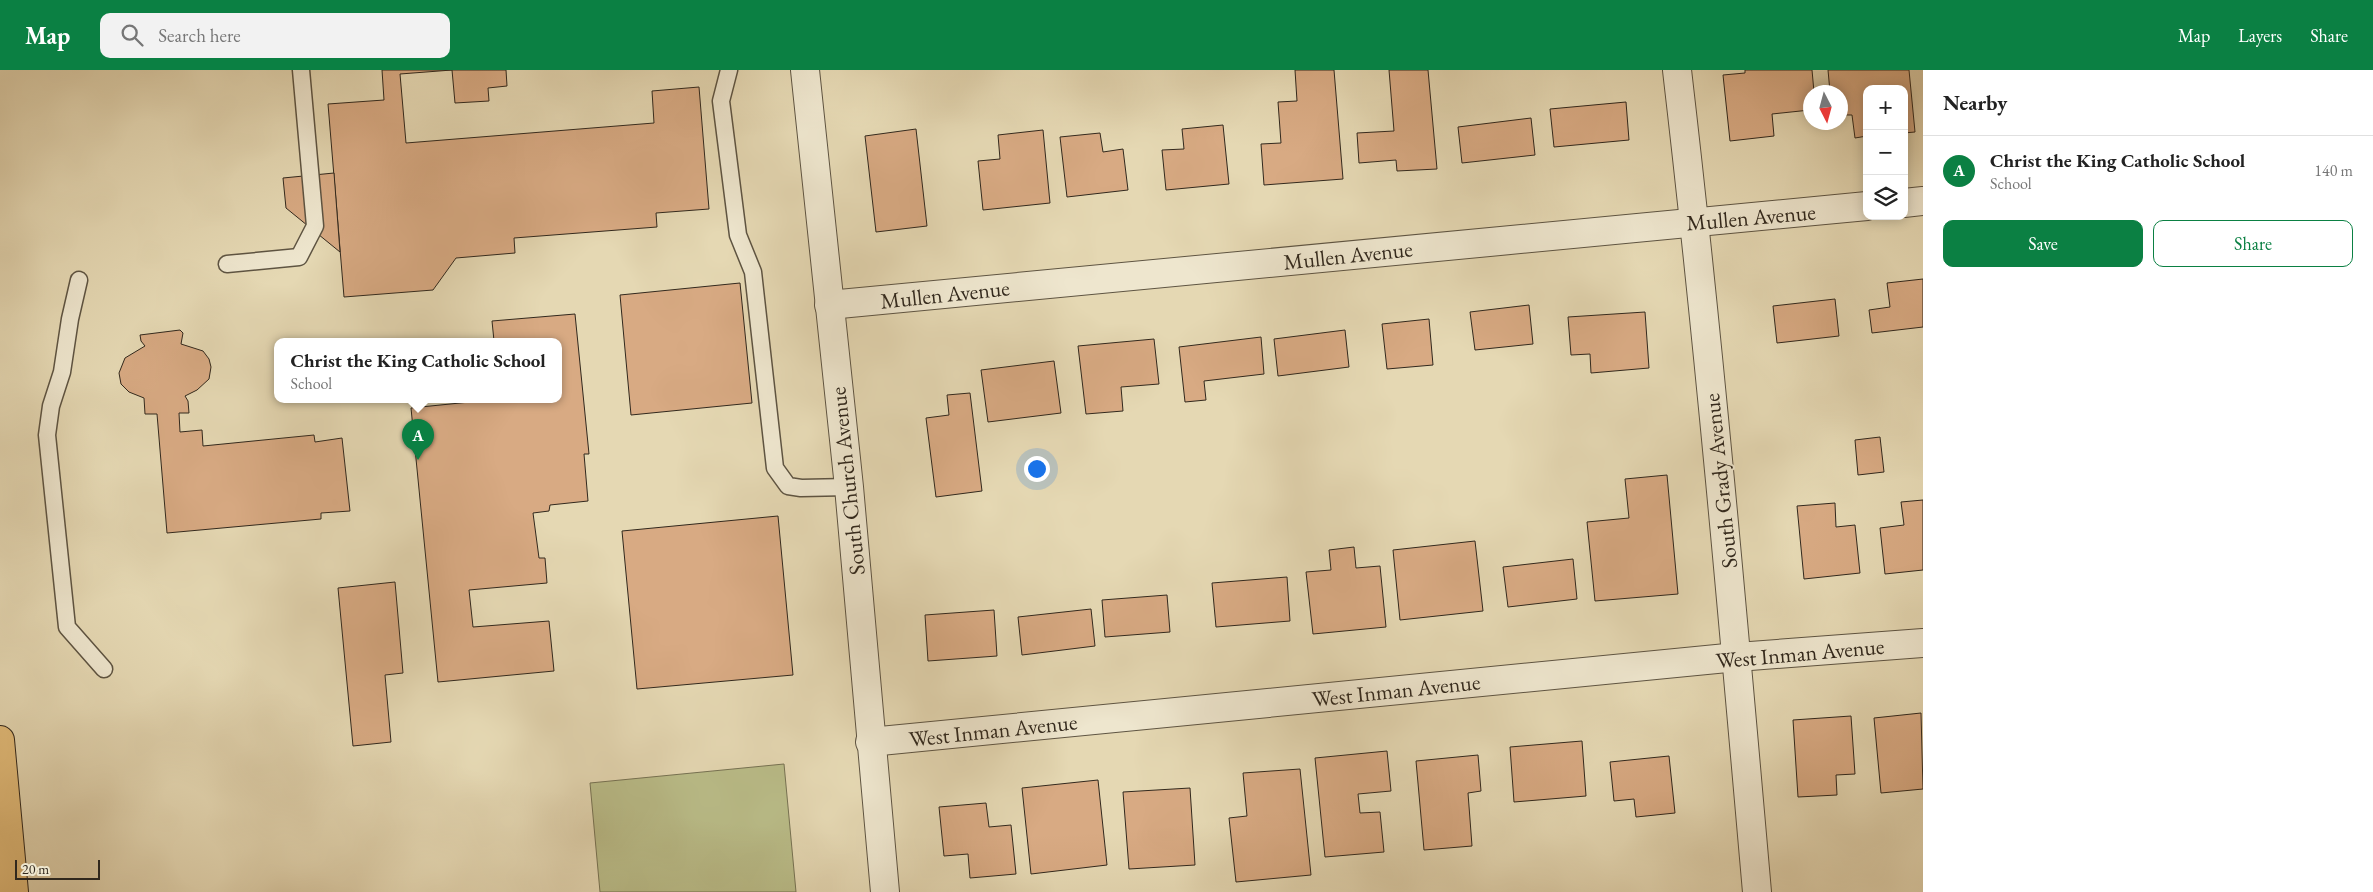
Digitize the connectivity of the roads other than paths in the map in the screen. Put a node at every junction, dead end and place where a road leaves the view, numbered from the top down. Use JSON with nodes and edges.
{"nodes":[{"id":1,"x":301,"y":70,"type":"edge"},
{"id":2,"x":729,"y":70,"type":"edge"},
{"id":3,"x":805,"y":70,"type":"edge"},
{"id":4,"x":1677,"y":70,"type":"edge"},
{"id":5,"x":1923,"y":201,"type":"edge"},
{"id":6,"x":1908,"y":202,"type":"edge"},
{"id":7,"x":1863,"y":206,"type":"edge"},
{"id":8,"x":1694,"y":222,"type":"junction"},
{"id":9,"x":226,"y":264,"type":"dead end"},
{"id":10,"x":79,"y":280,"type":"dead end"},
{"id":11,"x":829,"y":305,"type":"junction"},
{"id":12,"x":849,"y":487,"type":"junction"},
{"id":13,"x":1923,"y":643,"type":"edge"},
{"id":14,"x":1737,"y":657,"type":"junction"},
{"id":15,"x":104,"y":669,"type":"dead end"},
{"id":16,"x":0,"y":740,"type":"edge"},
{"id":17,"x":870,"y":742,"type":"junction"},
{"id":18,"x":3,"y":822,"type":"edge"},
{"id":19,"x":14,"y":892,"type":"edge"},
{"id":20,"x":884,"y":892,"type":"edge"},
{"id":21,"x":1757,"y":892,"type":"edge"}],
"edges":[{"from":1,"to":9,"type":"lane"},
{"from":2,"to":12,"type":"lane"},
{"from":3,"to":11,"type":"street","name":"South Church Avenue"},
{"from":4,"to":8,"type":"street","name":"South Grady Avenue"},
{"from":5,"to":6,"type":"street"},
{"from":7,"to":8,"type":"street","name":"Mullen Avenue"},
{"from":8,"to":11,"type":"street","name":"Mullen Avenue"},
{"from":8,"to":14,"type":"street","name":"South Grady Avenue"},
{"from":10,"to":15,"type":"lane"},
{"from":11,"to":12,"type":"street","name":"South Church Avenue"},
{"from":12,"to":17,"type":"street","name":"South Church Avenue"},
{"from":13,"to":14,"type":"street","name":"West Inman Avenue"},
{"from":14,"to":17,"type":"street","name":"West Inman Avenue"},
{"from":14,"to":21,"type":"street","name":"South Grady Avenue"},
{"from":16,"to":18,"type":"main road"},
{"from":17,"to":20,"type":"street","name":"South Church Avenue"},
{"from":18,"to":19,"type":"main road"}]}
